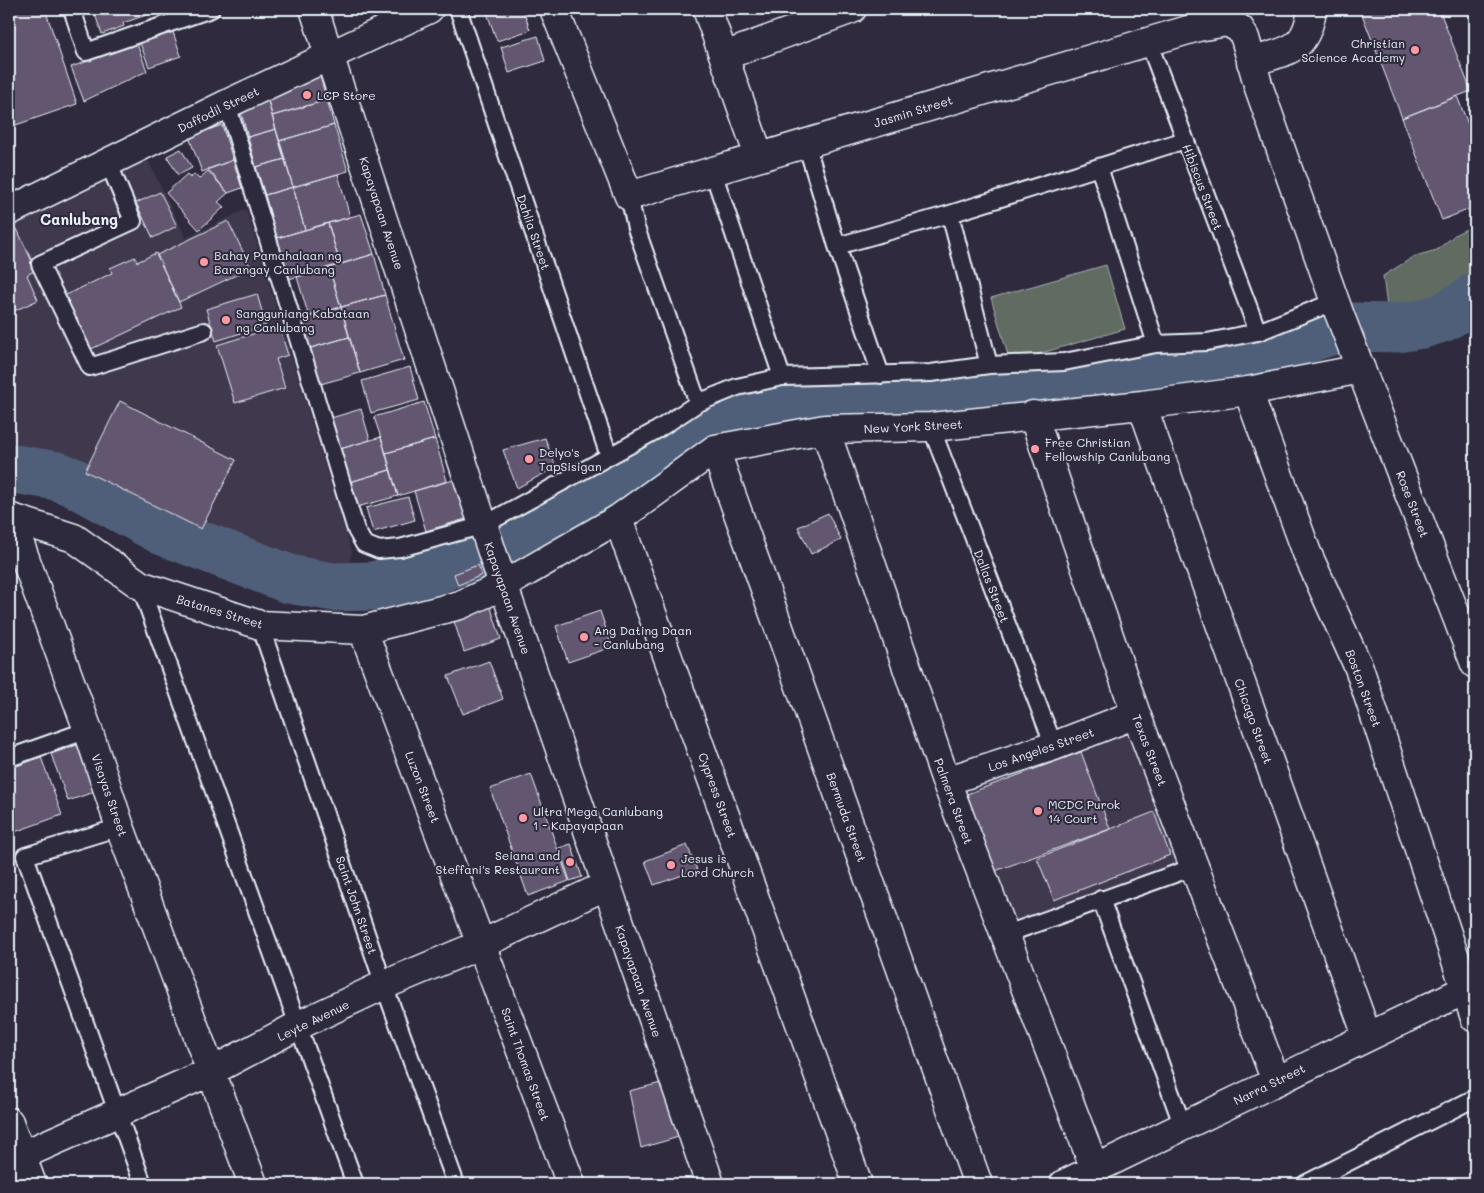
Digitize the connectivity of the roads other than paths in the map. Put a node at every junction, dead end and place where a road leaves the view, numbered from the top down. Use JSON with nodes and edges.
{"nodes":[{"id":1,"x":72,"y":9,"type":"edge"},
{"id":2,"x":211,"y":9,"type":"edge"},
{"id":3,"x":314,"y":9,"type":"edge"},
{"id":4,"x":430,"y":9,"type":"edge"},
{"id":5,"x":458,"y":9,"type":"edge"},
{"id":6,"x":554,"y":9,"type":"edge"},
{"id":7,"x":707,"y":9,"type":"edge"},
{"id":8,"x":852,"y":9,"type":"edge"},
{"id":9,"x":1312,"y":9,"type":"edge"},
{"id":10,"x":1194,"y":18,"type":"edge"},
{"id":11,"x":1148,"y":41,"type":"junction"},
{"id":12,"x":331,"y":56,"type":"junction"},
{"id":13,"x":724,"y":56,"type":"junction"},
{"id":14,"x":1251,"y":62,"type":"junction"},
{"id":15,"x":227,"y":104,"type":"junction"},
{"id":16,"x":1184,"y":140,"type":"junction"},
{"id":17,"x":806,"y":143,"type":"junction"},
{"id":18,"x":759,"y":156,"type":"junction"},
{"id":19,"x":108,"y":162,"type":"junction"},
{"id":20,"x":1099,"y":167,"type":"junction"},
{"id":21,"x":713,"y":172,"type":"junction"},
{"id":22,"x":629,"y":196,"type":"junction"},
{"id":23,"x":9,"y":211,"type":"edge"},
{"id":24,"x":950,"y":214,"type":"junction"},
{"id":25,"x":837,"y":246,"type":"junction"},
{"id":26,"x":1337,"y":307,"type":"junction"},
{"id":27,"x":204,"y":331,"type":"dead end"},
{"id":28,"x":1258,"y":332,"type":"junction"},
{"id":29,"x":1156,"y":344,"type":"junction"},
{"id":30,"x":1357,"y":356,"type":"junction"},
{"id":31,"x":989,"y":365,"type":"junction"},
{"id":32,"x":881,"y":375,"type":"junction"},
{"id":33,"x":782,"y":377,"type":"junction"},
{"id":34,"x":1248,"y":391,"type":"junction"},
{"id":35,"x":698,"y":403,"type":"junction"},
{"id":36,"x":1142,"y":405,"type":"junction"},
{"id":37,"x":1033,"y":415,"type":"junction"},
{"id":38,"x":931,"y":428,"type":"junction"},
{"id":39,"x":825,"y":429,"type":"junction"},
{"id":40,"x":715,"y":449,"type":"junction"},
{"id":41,"x":609,"y":456,"type":"junction"},
{"id":42,"x":9,"y":517,"type":"edge"},
{"id":43,"x":618,"y":519,"type":"junction"},
{"id":44,"x":493,"y":552,"type":"junction"},
{"id":45,"x":140,"y":585,"type":"junction"},
{"id":46,"x":260,"y":625,"type":"junction"},
{"id":47,"x":363,"y":630,"type":"junction"},
{"id":48,"x":1475,"y":664,"type":"edge"},
{"id":49,"x":1136,"y":714,"type":"junction"},
{"id":50,"x":88,"y":730,"type":"junction"},
{"id":51,"x":1054,"y":746,"type":"junction"},
{"id":52,"x":9,"y":758,"type":"edge"},
{"id":53,"x":946,"y":781,"type":"junction"},
{"id":54,"x":120,"y":827,"type":"junction"},
{"id":55,"x":1194,"y":867,"type":"junction"},
{"id":56,"x":605,"y":886,"type":"junction"},
{"id":57,"x":1101,"y":899,"type":"junction"},
{"id":58,"x":1004,"y":935,"type":"junction"},
{"id":59,"x":482,"y":944,"type":"junction"},
{"id":60,"x":384,"y":985,"type":"junction"},
{"id":61,"x":1470,"y":988,"type":"edge"},
{"id":62,"x":1475,"y":1018,"type":"edge"},
{"id":63,"x":297,"y":1026,"type":"junction"},
{"id":64,"x":1367,"y":1036,"type":"junction"},
{"id":65,"x":212,"y":1071,"type":"junction"},
{"id":66,"x":1276,"y":1081,"type":"junction"},
{"id":67,"x":1475,"y":1098,"type":"edge"},
{"id":68,"x":119,"y":1113,"type":"junction"},
{"id":69,"x":9,"y":1122,"type":"edge"},
{"id":70,"x":1183,"y":1127,"type":"junction"},
{"id":71,"x":15,"y":1159,"type":"edge"},
{"id":72,"x":1095,"y":1169,"type":"junction"},
{"id":73,"x":32,"y":1184,"type":"edge"},
{"id":74,"x":143,"y":1184,"type":"edge"},
{"id":75,"x":254,"y":1184,"type":"edge"},
{"id":76,"x":355,"y":1184,"type":"edge"},
{"id":77,"x":456,"y":1184,"type":"edge"},
{"id":78,"x":570,"y":1184,"type":"edge"},
{"id":79,"x":710,"y":1184,"type":"edge"},
{"id":80,"x":858,"y":1184,"type":"edge"},
{"id":81,"x":978,"y":1184,"type":"edge"},
{"id":82,"x":1064,"y":1184,"type":"edge"},
{"id":83,"x":1305,"y":1184,"type":"edge"}],
"edges":[{"from":1,"to":2,"type":"lane"},
{"from":3,"to":12,"type":"street","name":"Kapayapaan Avenue"},
{"from":4,"to":12,"type":"street","name":"Daffodil Street"},
{"from":5,"to":41,"type":"lane","name":"Dahlia Street"},
{"from":6,"to":22,"type":"street"},
{"from":7,"to":13,"type":"street"},
{"from":8,"to":13,"type":"street"},
{"from":9,"to":14,"type":"street"},
{"from":10,"to":11,"type":"street","name":"Jasmin Street"},
{"from":10,"to":14,"type":"street","name":"Jasmin Street"},
{"from":11,"to":16,"type":"lane","name":"Hibiscus Street"},
{"from":11,"to":17,"type":"street","name":"Jasmin Street"},
{"from":12,"to":15,"type":"street","name":"Daffodil Street"},
{"from":12,"to":44,"type":"street","name":"Kapayapaan Avenue"},
{"from":13,"to":18,"type":"street"},
{"from":14,"to":26,"type":"street","name":"Rose Street"},
{"from":15,"to":19,"type":"street","name":"Daffodil Street"},
{"from":15,"to":44,"type":"lane"},
{"from":16,"to":20,"type":"lane"},
{"from":16,"to":28,"type":"lane","name":"Hibiscus Street"},
{"from":17,"to":18,"type":"street","name":"Jasmin Street"},
{"from":17,"to":25,"type":"lane"},
{"from":18,"to":21,"type":"street","name":"Jasmin Street"},
{"from":19,"to":23,"type":"street","name":"Daffodil Street"},
{"from":19,"to":27,"type":"lane"},
{"from":20,"to":24,"type":"lane"},
{"from":20,"to":29,"type":"lane"},
{"from":21,"to":22,"type":"street","name":"Jasmin Street"},
{"from":21,"to":33,"type":"lane"},
{"from":22,"to":35,"type":"lane"},
{"from":24,"to":25,"type":"lane"},
{"from":24,"to":31,"type":"lane"},
{"from":25,"to":32,"type":"lane"},
{"from":26,"to":28,"type":"lane"},
{"from":26,"to":30,"type":"street","name":"Rose Street"},
{"from":28,"to":29,"type":"lane"},
{"from":29,"to":31,"type":"lane"},
{"from":30,"to":34,"type":"street","name":"New York Street"},
{"from":30,"to":48,"type":"street","name":"Rose Street"},
{"from":31,"to":32,"type":"lane"},
{"from":32,"to":33,"type":"lane"},
{"from":33,"to":35,"type":"lane"},
{"from":34,"to":36,"type":"street","name":"New York Street"},
{"from":34,"to":61,"type":"street","name":"Boston Street"},
{"from":35,"to":41,"type":"lane"},
{"from":36,"to":37,"type":"street","name":"New York Street"},
{"from":36,"to":64,"type":"street","name":"Chicago Street"},
{"from":37,"to":38,"type":"street","name":"New York Street"},
{"from":37,"to":49,"type":"street","name":"Texas Street"},
{"from":38,"to":39,"type":"street","name":"New York Street"},
{"from":38,"to":51,"type":"lane","name":"Dallas Street"},
{"from":39,"to":40,"type":"street","name":"New York Street"},
{"from":39,"to":53,"type":"street","name":"Palmera Street"},
{"from":40,"to":43,"type":"street","name":"New York Street"},
{"from":40,"to":81,"type":"street","name":"Bermuda Street"},
{"from":41,"to":44,"type":"lane"},
{"from":42,"to":45,"type":"street","name":"Batanes Street"},
{"from":42,"to":50,"type":"street","name":"Visayas Street"},
{"from":43,"to":44,"type":"street","name":"New York Street"},
{"from":43,"to":80,"type":"street","name":"Cypress Street"},
{"from":44,"to":47,"type":"street","name":"Batanes Street"},
{"from":44,"to":56,"type":"street","name":"Kapayapaan Avenue"},
{"from":45,"to":46,"type":"street","name":"Batanes Street"},
{"from":45,"to":63,"type":"lane"},
{"from":46,"to":47,"type":"street","name":"Batanes Street"},
{"from":46,"to":60,"type":"lane","name":"Saint John Street"},
{"from":47,"to":59,"type":"street","name":"Luzon Street"},
{"from":49,"to":51,"type":"street","name":"Los Angeles Street"},
{"from":49,"to":55,"type":"street","name":"Texas Street"},
{"from":50,"to":52,"type":"lane"},
{"from":50,"to":54,"type":"street","name":"Visayas Street"},
{"from":51,"to":53,"type":"street","name":"Los Angeles Street"},
{"from":53,"to":58,"type":"street","name":"Palmera Street"},
{"from":54,"to":65,"type":"street","name":"Visayas Street"},
{"from":54,"to":68,"type":"lane"},
{"from":55,"to":57,"type":"lane"},
{"from":55,"to":66,"type":"street","name":"Texas Street"},
{"from":56,"to":59,"type":"street","name":"Leyte Avenue"},
{"from":56,"to":79,"type":"street","name":"Kapayapaan Avenue"},
{"from":57,"to":58,"type":"lane"},
{"from":57,"to":70,"type":"lane"},
{"from":58,"to":72,"type":"street","name":"Palmera Street"},
{"from":59,"to":60,"type":"street","name":"Leyte Avenue"},
{"from":59,"to":78,"type":"street","name":"Saint Thomas Street"},
{"from":60,"to":63,"type":"street","name":"Leyte Avenue"},
{"from":60,"to":77,"type":"lane","name":"Saint John Street"},
{"from":61,"to":62,"type":"street","name":"Boston Street"},
{"from":61,"to":64,"type":"street","name":"Narra Street"},
{"from":63,"to":65,"type":"street","name":"Leyte Avenue"},
{"from":63,"to":76,"type":"lane"},
{"from":64,"to":66,"type":"street","name":"Narra Street"},
{"from":65,"to":68,"type":"street","name":"Leyte Avenue"},
{"from":65,"to":75,"type":"street","name":"Visayas Street"},
{"from":66,"to":70,"type":"street","name":"Narra Street"},
{"from":67,"to":83,"type":"lane"},
{"from":68,"to":71,"type":"street","name":"Leyte Avenue"},
{"from":68,"to":74,"type":"lane"},
{"from":69,"to":71,"type":"street"},
{"from":70,"to":72,"type":"street","name":"Narra Street"},
{"from":71,"to":73,"type":"street"},
{"from":72,"to":82,"type":"street","name":"Narra Street"}]}
